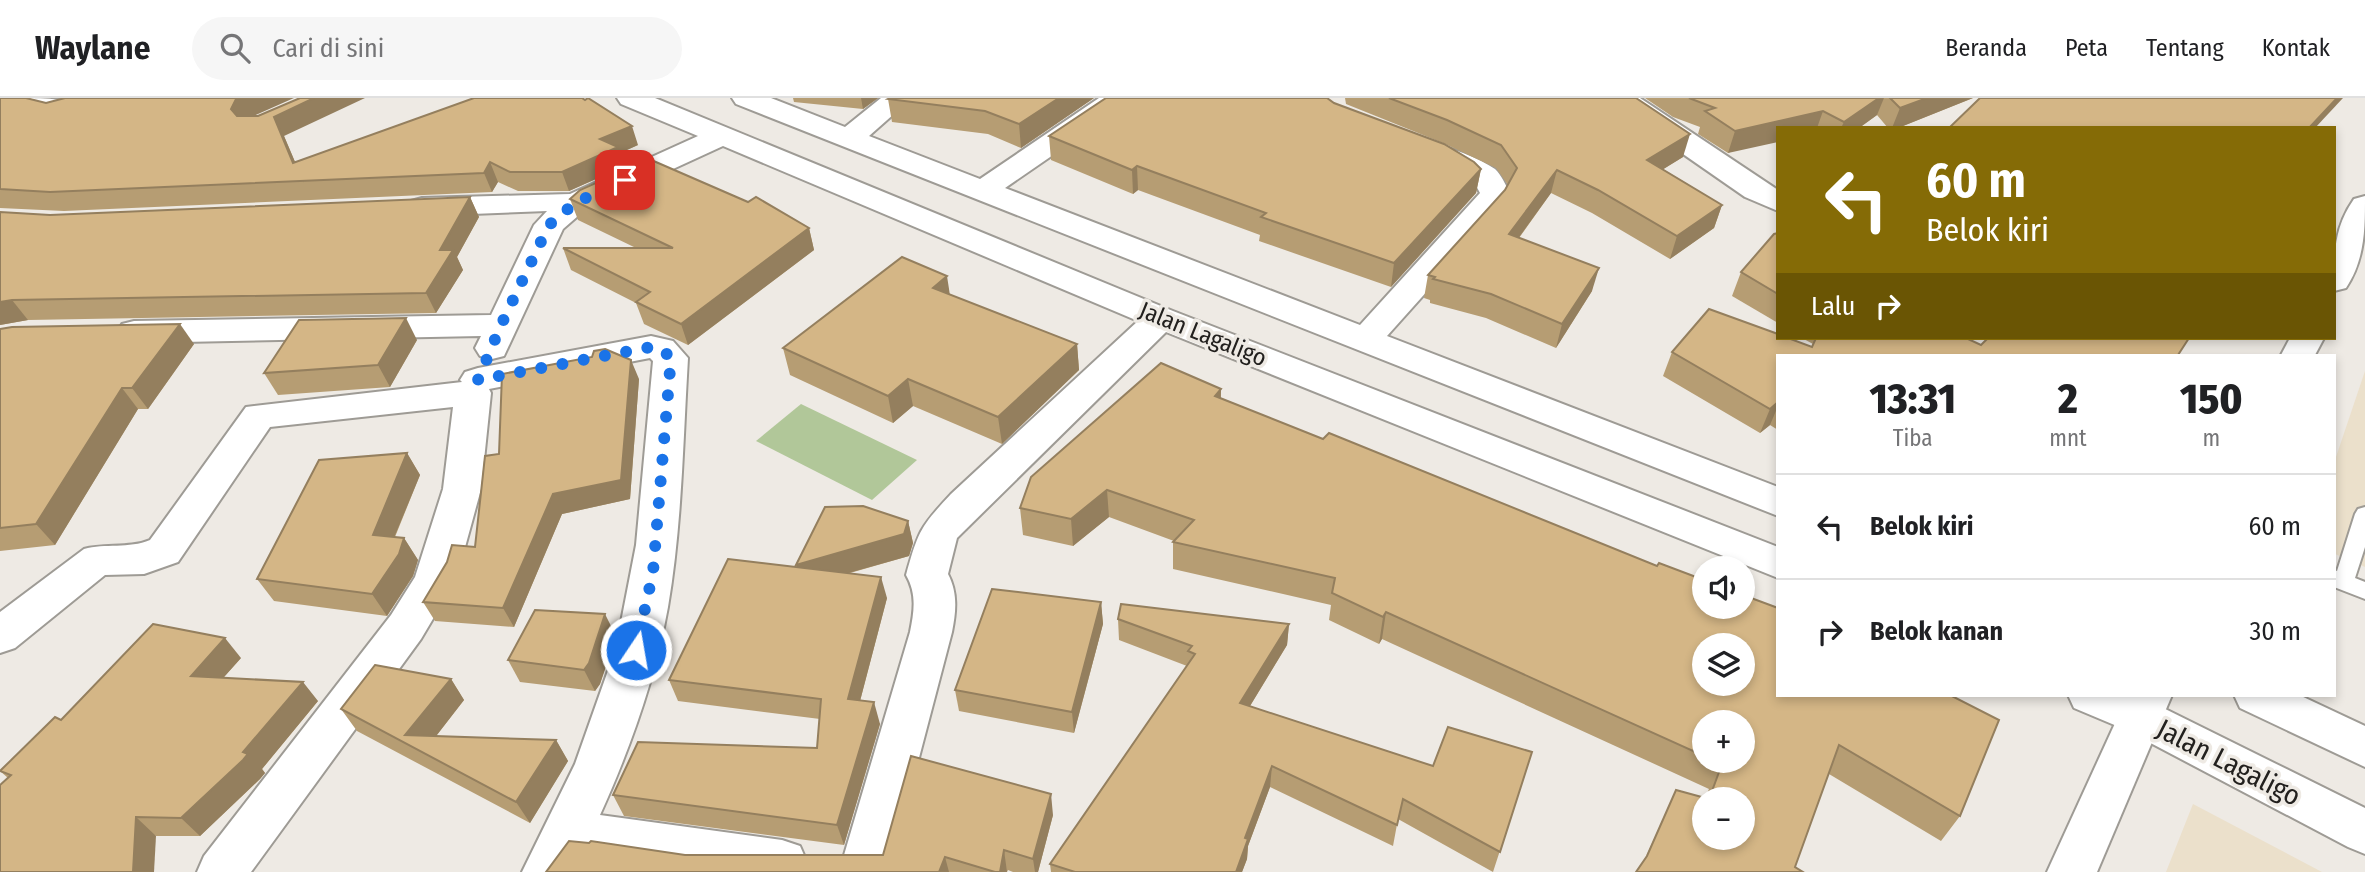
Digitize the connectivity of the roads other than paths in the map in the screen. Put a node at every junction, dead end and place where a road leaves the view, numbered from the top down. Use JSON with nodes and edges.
{"nodes":[{"id":1,"x":34,"y":98,"type":"edge"},
{"id":2,"x":631,"y":98,"type":"edge"},
{"id":3,"x":746,"y":98,"type":"edge"},
{"id":4,"x":898,"y":98,"type":"edge"},
{"id":5,"x":1117,"y":98,"type":"edge"},
{"id":6,"x":1621,"y":98,"type":"edge"},
{"id":7,"x":69,"y":108,"type":"edge"},
{"id":8,"x":837,"y":134,"type":"junction"},
{"id":9,"x":724,"y":135,"type":"junction"},
{"id":10,"x":1409,"y":142,"type":"edge"},
{"id":11,"x":778,"y":157,"type":"junction"},
{"id":12,"x":983,"y":190,"type":"junction"},
{"id":13,"x":1776,"y":201,"type":"edge"},
{"id":14,"x":575,"y":203,"type":"junction"},
{"id":15,"x":2365,"y":205,"type":"edge"},
{"id":16,"x":387,"y":209,"type":"edge"},
{"id":17,"x":2336,"y":276,"type":"edge"},
{"id":18,"x":1161,"y":318,"type":"junction"},
{"id":19,"x":501,"y":325,"type":"junction"},
{"id":20,"x":97,"y":333,"type":"edge"},
{"id":21,"x":1352,"y":334,"type":"junction"},
{"id":22,"x":1298,"y":372,"type":"junction"},
{"id":23,"x":476,"y":386,"type":"junction"},
{"id":24,"x":1776,"y":501,"type":"edge"},
{"id":25,"x":2365,"y":514,"type":"edge"},
{"id":26,"x":1776,"y":563,"type":"edge"},
{"id":27,"x":2339,"y":580,"type":"edge"},
{"id":28,"x":2365,"y":591,"type":"edge"},
{"id":29,"x":0,"y":636,"type":"edge"},
{"id":30,"x":2102,"y":697,"type":"edge"},
{"id":31,"x":2260,"y":697,"type":"edge"},
{"id":32,"x":2145,"y":705,"type":"edge"},
{"id":33,"x":2365,"y":747,"type":"edge"},
{"id":34,"x":2365,"y":832,"type":"edge"},
{"id":35,"x":558,"y":852,"type":"edge"},
{"id":36,"x":222,"y":872,"type":"edge"},
{"id":37,"x":854,"y":872,"type":"edge"},
{"id":38,"x":864,"y":872,"type":"edge"},
{"id":39,"x":2072,"y":872,"type":"edge"}],
"edges":[{"from":1,"to":7,"type":"street"},
{"from":2,"to":9,"type":"street","name":"Jalan Lagaligo"},
{"from":3,"to":8,"type":"street"},
{"from":4,"to":8,"type":"street"},
{"from":5,"to":12,"type":"street"},
{"from":6,"to":13,"type":"street"},
{"from":8,"to":11,"type":"street"},
{"from":8,"to":12,"type":"street"},
{"from":9,"to":11,"type":"street","name":"Jalan Lagaligo"},
{"from":9,"to":14,"type":"street"},
{"from":10,"to":21,"type":"street"},
{"from":11,"to":18,"type":"street","name":"Jalan Lagaligo"},
{"from":12,"to":21,"type":"street"},
{"from":14,"to":16,"type":"street"},
{"from":14,"to":19,"type":"street"},
{"from":15,"to":17,"type":"street"},
{"from":18,"to":22,"type":"street","name":"Jalan Lagaligo"},
{"from":18,"to":38,"type":"street"},
{"from":19,"to":20,"type":"street"},
{"from":19,"to":23,"type":"street"},
{"from":21,"to":22,"type":"street"},
{"from":21,"to":24,"type":"street"},
{"from":22,"to":26,"type":"street","name":"Jalan Lagaligo"},
{"from":23,"to":29,"type":"street"},
{"from":23,"to":35,"type":"street"},
{"from":23,"to":36,"type":"street"},
{"from":25,"to":27,"type":"lane"},
{"from":27,"to":28,"type":"lane"},
{"from":30,"to":32,"type":"street","name":"Jalan Lagaligo"},
{"from":31,"to":33,"type":"street"},
{"from":32,"to":34,"type":"street","name":"Jalan Lagaligo"},
{"from":32,"to":39,"type":"street"},
{"from":35,"to":37,"type":"street"}]}
